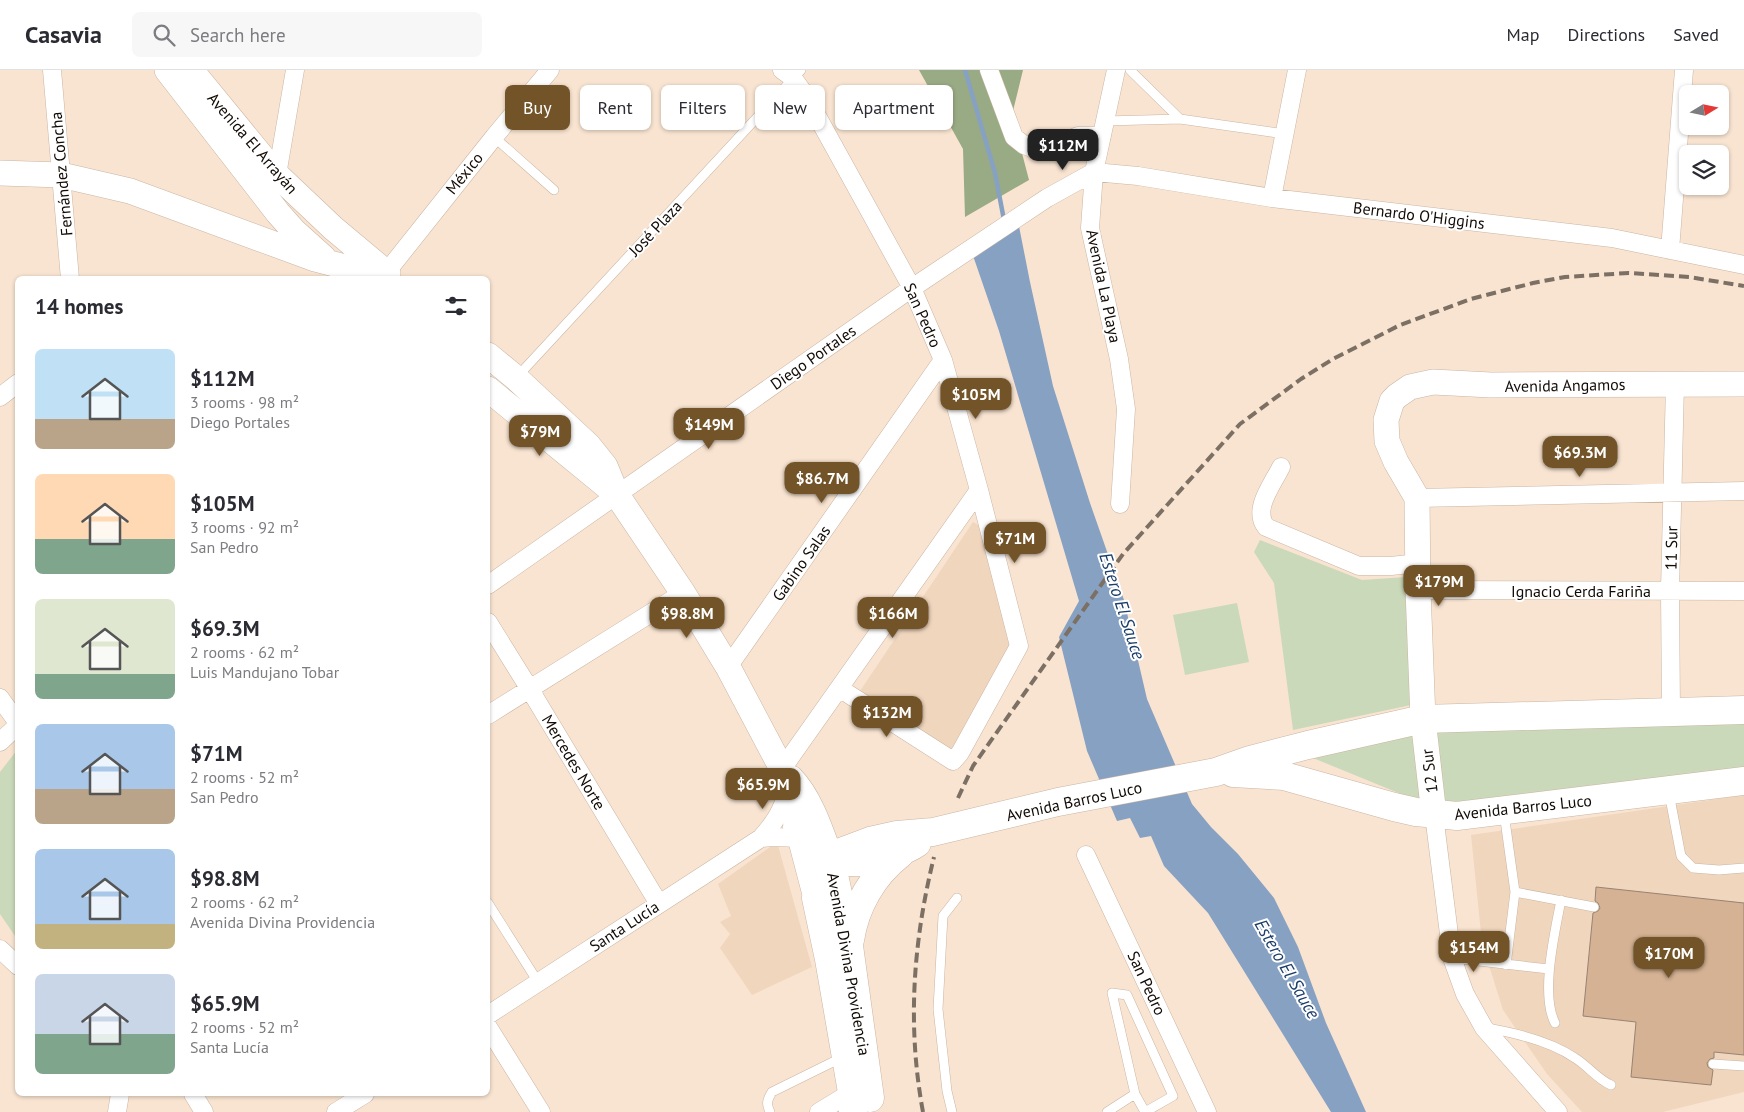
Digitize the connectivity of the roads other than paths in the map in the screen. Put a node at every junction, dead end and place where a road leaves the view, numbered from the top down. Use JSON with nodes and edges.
{"nodes":[{"id":1,"x":52,"y":70,"type":"edge"},
{"id":2,"x":167,"y":70,"type":"edge"},
{"id":3,"x":191,"y":70,"type":"edge"},
{"id":4,"x":295,"y":70,"type":"edge"},
{"id":5,"x":550,"y":70,"type":"edge"},
{"id":6,"x":989,"y":70,"type":"edge"},
{"id":7,"x":1116,"y":70,"type":"edge"},
{"id":8,"x":1130,"y":70,"type":"edge"},
{"id":9,"x":1297,"y":70,"type":"edge"},
{"id":10,"x":1684,"y":70,"type":"edge"},
{"id":11,"x":792,"y":73,"type":"edge"},
{"id":12,"x":1180,"y":119,"type":"junction"},
{"id":13,"x":1104,"y":129,"type":"junction"},
{"id":14,"x":1284,"y":134,"type":"junction"},
{"id":15,"x":494,"y":136,"type":"junction"},
{"id":16,"x":1094,"y":172,"type":"junction"},
{"id":17,"x":0,"y":173,"type":"edge"},
{"id":18,"x":277,"y":174,"type":"junction"},
{"id":19,"x":61,"y":175,"type":"junction"},
{"id":20,"x":554,"y":190,"type":"dead end"},
{"id":21,"x":1272,"y":198,"type":"junction"},
{"id":22,"x":1670,"y":250,"type":"junction"},
{"id":23,"x":1744,"y":265,"type":"edge"},
{"id":24,"x":340,"y":271,"type":"edge"},
{"id":25,"x":70,"y":276,"type":"edge"},
{"id":26,"x":383,"y":276,"type":"edge"},
{"id":27,"x":386,"y":276,"type":"edge"},
{"id":28,"x":388,"y":276,"type":"edge"},
{"id":29,"x":912,"y":288,"type":"junction"},
{"id":30,"x":490,"y":357,"type":"edge"},
{"id":31,"x":943,"y":360,"type":"junction"},
{"id":32,"x":516,"y":378,"type":"junction"},
{"id":33,"x":1675,"y":384,"type":"junction"},
{"id":34,"x":1744,"y":384,"type":"edge"},
{"id":35,"x":15,"y":385,"type":"edge"},
{"id":36,"x":490,"y":391,"type":"edge"},
{"id":37,"x":0,"y":397,"type":"edge"},
{"id":38,"x":1392,"y":402,"type":"joint"},
{"id":39,"x":1281,"y":468,"type":"dead end"},
{"id":40,"x":979,"y":490,"type":"junction"},
{"id":41,"x":1744,"y":491,"type":"edge"},
{"id":42,"x":1673,"y":493,"type":"junction"},
{"id":43,"x":617,"y":495,"type":"junction"},
{"id":44,"x":1417,"y":498,"type":"junction"},
{"id":45,"x":1120,"y":504,"type":"dead end"},
{"id":46,"x":1418,"y":563,"type":"junction"},
{"id":47,"x":490,"y":584,"type":"edge"},
{"id":48,"x":1418,"y":590,"type":"junction"},
{"id":49,"x":1670,"y":591,"type":"junction"},
{"id":50,"x":1744,"y":591,"type":"edge"},
{"id":51,"x":683,"y":593,"type":"junction"},
{"id":52,"x":490,"y":625,"type":"edge"},
{"id":53,"x":728,"y":667,"type":"junction"},
{"id":54,"x":529,"y":688,"type":"junction"},
{"id":55,"x":839,"y":688,"type":"junction"},
{"id":56,"x":0,"y":698,"type":"edge"},
{"id":57,"x":1744,"y":710,"type":"edge"},
{"id":58,"x":1671,"y":712,"type":"junction"},
{"id":59,"x":490,"y":713,"type":"edge"},
{"id":60,"x":1423,"y":719,"type":"junction"},
{"id":61,"x":15,"y":720,"type":"edge"},
{"id":62,"x":15,"y":727,"type":"edge"},
{"id":63,"x":0,"y":742,"type":"edge"},
{"id":64,"x":782,"y":769,"type":"junction"},
{"id":65,"x":1216,"y":772,"type":"junction"},
{"id":66,"x":1744,"y":781,"type":"edge"},
{"id":67,"x":1668,"y":790,"type":"junction"},
{"id":68,"x":787,"y":793,"type":"junction"},
{"id":69,"x":1504,"y":811,"type":"junction"},
{"id":70,"x":1434,"y":815,"type":"junction"},
{"id":71,"x":933,"y":832,"type":"junction"},
{"id":72,"x":799,"y":833,"type":"junction"},
{"id":73,"x":761,"y":838,"type":"junction"},
{"id":74,"x":906,"y":850,"type":"junction"},
{"id":75,"x":1086,"y":854,"type":"dead end"},
{"id":76,"x":830,"y":856,"type":"junction"},
{"id":77,"x":1744,"y":868,"type":"edge"},
{"id":78,"x":1515,"y":892,"type":"junction"},
{"id":79,"x":816,"y":898,"type":"junction"},
{"id":80,"x":957,"y":898,"type":"dead end"},
{"id":81,"x":1561,"y":900,"type":"junction"},
{"id":82,"x":658,"y":904,"type":"junction"},
{"id":83,"x":490,"y":906,"type":"edge"},
{"id":84,"x":1594,"y":907,"type":"dead end"},
{"id":85,"x":849,"y":946,"type":"junction"},
{"id":86,"x":0,"y":949,"type":"edge"},
{"id":87,"x":1452,"y":958,"type":"junction"},
{"id":88,"x":15,"y":963,"type":"edge"},
{"id":89,"x":1506,"y":965,"type":"junction"},
{"id":90,"x":1549,"y":969,"type":"junction"},
{"id":91,"x":538,"y":982,"type":"junction"},
{"id":92,"x":490,"y":1014,"type":"edge"},
{"id":93,"x":1555,"y":1023,"type":"dead end"},
{"id":94,"x":1484,"y":1028,"type":"junction"},
{"id":95,"x":490,"y":1030,"type":"edge"},
{"id":96,"x":846,"y":1056,"type":"junction"},
{"id":97,"x":1713,"y":1064,"type":"dead end"},
{"id":98,"x":1744,"y":1066,"type":"edge"},
{"id":99,"x":1611,"y":1085,"type":"dead end"},
{"id":100,"x":1135,"y":1094,"type":"junction"},
{"id":101,"x":120,"y":1096,"type":"edge"},
{"id":102,"x":194,"y":1096,"type":"edge"},
{"id":103,"x":362,"y":1096,"type":"edge"},
{"id":104,"x":853,"y":1102,"type":"edge"},
{"id":105,"x":1203,"y":1110,"type":"edge"},
{"id":106,"x":117,"y":1112,"type":"edge"},
{"id":107,"x":204,"y":1112,"type":"edge"},
{"id":108,"x":336,"y":1112,"type":"edge"},
{"id":109,"x":541,"y":1112,"type":"edge"},
{"id":110,"x":770,"y":1112,"type":"edge"},
{"id":111,"x":819,"y":1112,"type":"edge"},
{"id":112,"x":872,"y":1112,"type":"edge"},
{"id":113,"x":952,"y":1112,"type":"edge"},
{"id":114,"x":1107,"y":1112,"type":"edge"},
{"id":115,"x":1558,"y":1112,"type":"edge"}],
"edges":[{"from":1,"to":19,"type":"street","name":"Fernández Concha"},
{"from":2,"to":24,"type":"street","name":"Avenida El Arrayán"},
{"from":3,"to":18,"type":"street","name":"Avenida El Arrayán"},
{"from":4,"to":18,"type":"street"},
{"from":5,"to":15,"type":"street","name":"México"},
{"from":6,"to":13,"type":"street"},
{"from":7,"to":13,"type":"street","name":"Avenida La Playa"},
{"from":8,"to":12,"type":"lane"},
{"from":9,"to":14,"type":"street"},
{"from":10,"to":22,"type":"street"},
{"from":11,"to":29,"type":"street","name":"San Pedro"},
{"from":11,"to":32,"type":"lane","name":"José Plaza"},
{"from":12,"to":13,"type":"lane"},
{"from":12,"to":14,"type":"lane"},
{"from":13,"to":16,"type":"street","name":"Avenida La Playa"},
{"from":14,"to":21,"type":"street"},
{"from":15,"to":20,"type":"lane"},
{"from":15,"to":28,"type":"street","name":"México"},
{"from":16,"to":21,"type":"street","name":"Bernardo O'Higgins"},
{"from":16,"to":29,"type":"street","name":"Diego Portales"},
{"from":16,"to":45,"type":"street","name":"Avenida La Playa"},
{"from":17,"to":19,"type":"street"},
{"from":18,"to":27,"type":"street","name":"Avenida El Arrayán"},
{"from":19,"to":24,"type":"street"},
{"from":19,"to":25,"type":"street","name":"Fernández Concha"},
{"from":21,"to":22,"type":"street","name":"Bernardo O'Higgins"},
{"from":22,"to":23,"type":"street","name":"Bernardo O'Higgins"},
{"from":24,"to":26,"type":"street"},
{"from":29,"to":31,"type":"street","name":"San Pedro"},
{"from":29,"to":43,"type":"street","name":"Diego Portales"},
{"from":30,"to":32,"type":"street","name":"Avenida Divina Providencia"},
{"from":31,"to":40,"type":"street","name":"San Pedro"},
{"from":31,"to":53,"type":"street","name":"Gabino Salas"},
{"from":32,"to":43,"type":"street","name":"Avenida Divina Providencia"},
{"from":33,"to":34,"type":"street","name":"Avenida Angamos"},
{"from":33,"to":38,"type":"street","name":"Avenida Angamos"},
{"from":33,"to":42,"type":"street","name":"11 Sur"},
{"from":35,"to":37,"type":"street"},
{"from":36,"to":43,"type":"street","name":"Avenida Divina Providencia"},
{"from":38,"to":44,"type":"street","name":"12 Sur"},
{"from":39,"to":46,"type":"street"},
{"from":40,"to":55,"type":"street"},
{"from":40,"to":55,"type":"street","name":"San Pedro"},
{"from":41,"to":42,"type":"street"},
{"from":42,"to":44,"type":"street"},
{"from":42,"to":49,"type":"street","name":"11 Sur"},
{"from":43,"to":47,"type":"street","name":"Diego Portales"},
{"from":43,"to":51,"type":"street","name":"Avenida Divina Providencia"},
{"from":44,"to":46,"type":"street","name":"12 Sur"},
{"from":46,"to":48,"type":"street","name":"12 Sur"},
{"from":48,"to":49,"type":"street","name":"Ignacio Cerda Fariña"},
{"from":48,"to":60,"type":"street","name":"12 Sur"},
{"from":49,"to":50,"type":"street","name":"Ignacio Cerda Fariña"},
{"from":49,"to":58,"type":"street","name":"11 Sur"},
{"from":51,"to":53,"type":"street","name":"Avenida Divina Providencia"},
{"from":51,"to":54,"type":"street"},
{"from":52,"to":54,"type":"street","name":"Mercedes Norte"},
{"from":53,"to":64,"type":"street","name":"Avenida Divina Providencia"},
{"from":54,"to":59,"type":"street"},
{"from":54,"to":82,"type":"street","name":"Mercedes Norte"},
{"from":55,"to":64,"type":"street"},
{"from":56,"to":61,"type":"street"},
{"from":57,"to":58,"type":"main road","name":"Avenida Barros Luco"},
{"from":58,"to":60,"type":"main road","name":"Avenida Barros Luco"},
{"from":60,"to":65,"type":"main road","name":"Avenida Barros Luco"},
{"from":60,"to":70,"type":"street","name":"12 Sur"},
{"from":62,"to":63,"type":"street"},
{"from":64,"to":68,"type":"street","name":"Avenida Divina Providencia"},
{"from":64,"to":76,"type":"street","name":"Avenida Divina Providencia"},
{"from":65,"to":70,"type":"main road","name":"Avenida Barros Luco"},
{"from":65,"to":71,"type":"main road","name":"Avenida Barros Luco"},
{"from":66,"to":67,"type":"main road","name":"Avenida Barros Luco"},
{"from":67,"to":69,"type":"main road","name":"Avenida Barros Luco"},
{"from":67,"to":77,"type":"lane"},
{"from":68,"to":72,"type":"street","name":"Avenida Divina Providencia"},
{"from":68,"to":73,"type":"street","name":"Santa Lucía"},
{"from":69,"to":70,"type":"main road","name":"Avenida Barros Luco"},
{"from":69,"to":78,"type":"lane"},
{"from":70,"to":87,"type":"street","name":"12 Sur"},
{"from":71,"to":74,"type":"main road","name":"Avenida Barros Luco"},
{"from":71,"to":76,"type":"main road","name":"Avenida Barros Luco"},
{"from":72,"to":73,"type":"street"},
{"from":72,"to":76,"type":"main road"},
{"from":72,"to":79,"type":"street","name":"Avenida Divina Providencia"},
{"from":73,"to":82,"type":"street","name":"Santa Lucía"},
{"from":74,"to":76,"type":"main road","name":"Avenida Barros Luco"},
{"from":74,"to":85,"type":"main road"},
{"from":75,"to":105,"type":"street","name":"San Pedro"},
{"from":76,"to":79,"type":"main road"},
{"from":76,"to":85,"type":"main road","name":"Avenida Divina Providencia"},
{"from":78,"to":81,"type":"lane"},
{"from":78,"to":89,"type":"lane"},
{"from":79,"to":96,"type":"main road","name":"Avenida Divina Providencia"},
{"from":80,"to":113,"type":"lane"},
{"from":81,"to":84,"type":"lane"},
{"from":81,"to":90,"type":"lane"},
{"from":82,"to":91,"type":"street","name":"Santa Lucía"},
{"from":83,"to":91,"type":"lane"},
{"from":85,"to":112,"type":"main road","name":"Avenida Divina Providencia"},
{"from":86,"to":88,"type":"street"},
{"from":87,"to":89,"type":"lane"},
{"from":87,"to":94,"type":"street","name":"12 Sur"},
{"from":89,"to":90,"type":"lane"},
{"from":90,"to":93,"type":"lane"},
{"from":91,"to":92,"type":"street","name":"Santa Lucía"},
{"from":94,"to":99,"type":"lane"},
{"from":94,"to":115,"type":"street","name":"12 Sur"},
{"from":95,"to":109,"type":"street"},
{"from":96,"to":104,"type":"main road","name":"Avenida Divina Providencia"},
{"from":96,"to":110,"type":"lane"},
{"from":97,"to":98,"type":"lane"},
{"from":100,"to":100,"type":"lane"},
{"from":100,"to":114,"type":"lane"},
{"from":101,"to":106,"type":"street"},
{"from":102,"to":107,"type":"street"},
{"from":103,"to":108,"type":"street"},
{"from":104,"to":111,"type":"street"}]}
